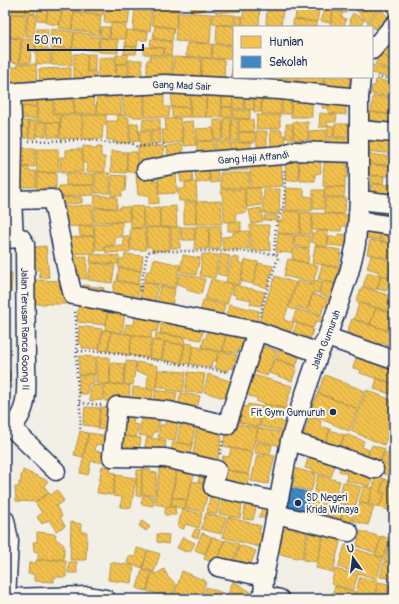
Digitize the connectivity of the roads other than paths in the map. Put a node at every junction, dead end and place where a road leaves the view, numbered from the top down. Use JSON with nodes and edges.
{"nodes":[{"id":1,"x":394,"y":25,"type":"edge"},
{"id":2,"x":373,"y":49,"type":"edge"},
{"id":3,"x":361,"y":78,"type":"edge"},
{"id":4,"x":8,"y":93,"type":"edge"},
{"id":5,"x":359,"y":98,"type":"junction"},
{"id":6,"x":360,"y":130,"type":"junction"},
{"id":7,"x":394,"y":133,"type":"edge"},
{"id":8,"x":359,"y":153,"type":"junction"},
{"id":9,"x":146,"y":170,"type":"dead end"},
{"id":10,"x":12,"y":200,"type":"junction"},
{"id":11,"x":359,"y":200,"type":"junction"},
{"id":12,"x":394,"y":204,"type":"edge"},
{"id":13,"x":358,"y":221,"type":"junction"},
{"id":14,"x":394,"y":226,"type":"edge"},
{"id":15,"x":10,"y":238,"type":"edge"},
{"id":16,"x":257,"y":331,"type":"junction"},
{"id":17,"x":327,"y":337,"type":"junction"},
{"id":18,"x":319,"y":353,"type":"junction"},
{"id":19,"x":394,"y":360,"type":"edge"},
{"id":20,"x":8,"y":428,"type":"edge"},
{"id":21,"x":290,"y":441,"type":"junction"},
{"id":22,"x":374,"y":469,"type":"dead end"},
{"id":23,"x":56,"y":471,"type":"dead end"},
{"id":24,"x":277,"y":508,"type":"junction"},
{"id":25,"x":5,"y":520,"type":"edge"},
{"id":26,"x":349,"y":532,"type":"dead end"},
{"id":27,"x":218,"y":567,"type":"dead end"},
{"id":28,"x":267,"y":593,"type":"edge"},
{"id":29,"x":6,"y":598,"type":"edge"},
{"id":30,"x":95,"y":598,"type":"edge"}],
"edges":[{"from":1,"to":2,"type":"street"},
{"from":3,"to":5,"type":"street","name":"Jalan Gumuruh"},
{"from":4,"to":5,"type":"street","name":"Gang Mad Sair"},
{"from":4,"to":10,"type":"street"},
{"from":5,"to":6,"type":"street","name":"Jalan Gumuruh"},
{"from":6,"to":7,"type":"street"},
{"from":6,"to":8,"type":"street","name":"Jalan Gumuruh"},
{"from":8,"to":9,"type":"street","name":"Gang Haji Affandi"},
{"from":8,"to":11,"type":"street","name":"Jalan Gumuruh"},
{"from":10,"to":15,"type":"street"},
{"from":10,"to":16,"type":"street"},
{"from":11,"to":12,"type":"street"},
{"from":11,"to":13,"type":"street","name":"Jalan Gumuruh"},
{"from":13,"to":14,"type":"street"},
{"from":13,"to":17,"type":"street","name":"Jalan Gumuruh"},
{"from":15,"to":20,"type":"street","name":"Jalan Terusan Ranca Goong II"},
{"from":16,"to":18,"type":"street"},
{"from":16,"to":24,"type":"street"},
{"from":17,"to":18,"type":"street","name":"Jalan Gumuruh"},
{"from":17,"to":19,"type":"street"},
{"from":18,"to":21,"type":"street","name":"Jalan Gumuruh"},
{"from":20,"to":23,"type":"street"},
{"from":21,"to":22,"type":"street"},
{"from":21,"to":24,"type":"street","name":"Jalan Gumuruh"},
{"from":24,"to":26,"type":"street"},
{"from":24,"to":28,"type":"street","name":"Jalan Gumuruh"},
{"from":25,"to":29,"type":"street"},
{"from":27,"to":28,"type":"street"},
{"from":29,"to":30,"type":"street"}]}
